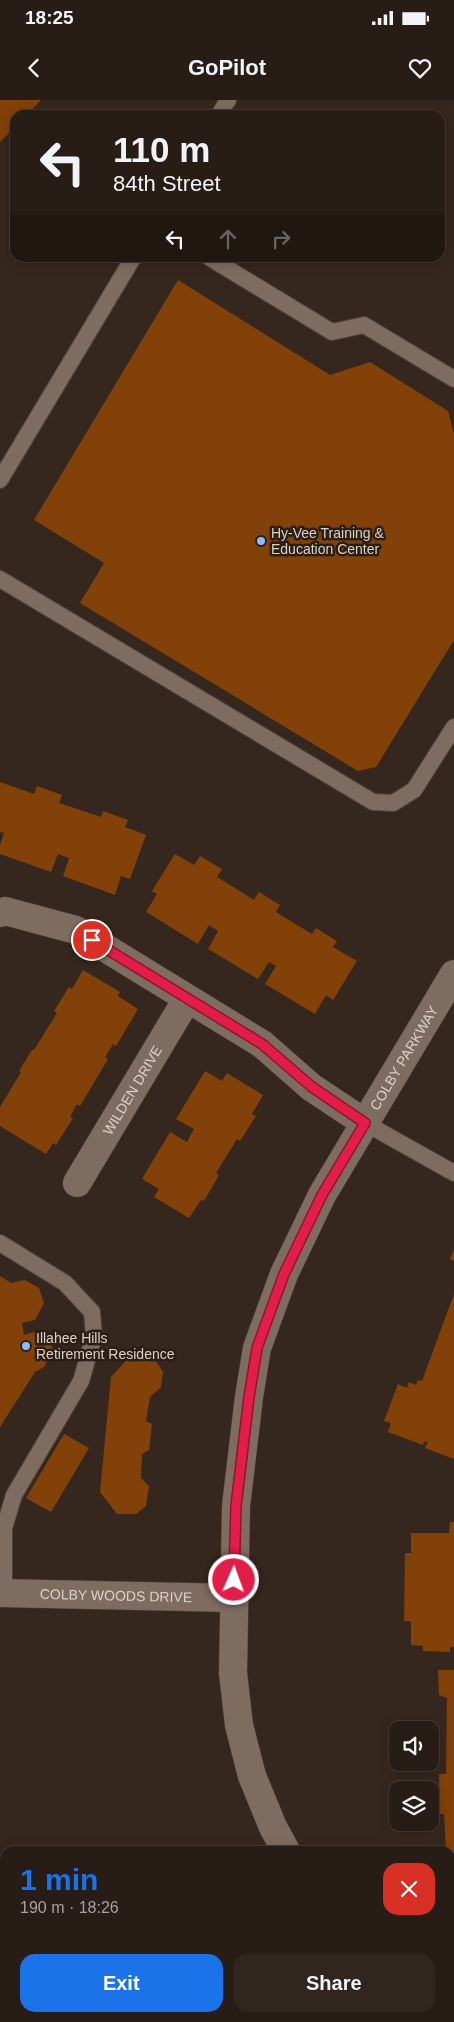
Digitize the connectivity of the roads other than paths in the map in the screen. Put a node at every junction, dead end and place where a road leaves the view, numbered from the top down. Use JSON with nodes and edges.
{"nodes":[{"id":1,"x":132,"y":262,"type":"edge"},
{"id":2,"x":217,"y":262,"type":"edge"},
{"id":3,"x":454,"y":379,"type":"edge"},
{"id":4,"x":0,"y":480,"type":"edge"},
{"id":5,"x":0,"y":579,"type":"edge"},
{"id":6,"x":454,"y":727,"type":"edge"},
{"id":7,"x":0,"y":913,"type":"edge"},
{"id":8,"x":454,"y":974,"type":"edge"},
{"id":9,"x":187,"y":998,"type":"junction"},
{"id":10,"x":365,"y":1123,"type":"junction"},
{"id":11,"x":454,"y":1174,"type":"edge"},
{"id":12,"x":77,"y":1183,"type":"dead end"},
{"id":13,"x":0,"y":1243,"type":"edge"},
{"id":14,"x":2,"y":1593,"type":"edge"},
{"id":15,"x":233,"y":1598,"type":"junction"},
{"id":16,"x":283,"y":1846,"type":"edge"}],
"edges":[{"from":1,"to":4,"type":"lane"},
{"from":2,"to":3,"type":"lane"},
{"from":5,"to":6,"type":"lane"},
{"from":7,"to":9,"type":"street"},
{"from":8,"to":10,"type":"street","name":"COLBY PARKWAY"},
{"from":9,"to":10,"type":"street"},
{"from":9,"to":12,"type":"street","name":"WILDEN DRIVE"},
{"from":10,"to":11,"type":"lane"},
{"from":10,"to":15,"type":"street","name":"COLBY PARKWAY"},
{"from":13,"to":14,"type":"lane"},
{"from":14,"to":15,"type":"street","name":"COLBY WOODS DRIVE"},
{"from":15,"to":16,"type":"street","name":"COLBY PARKWAY"}]}
